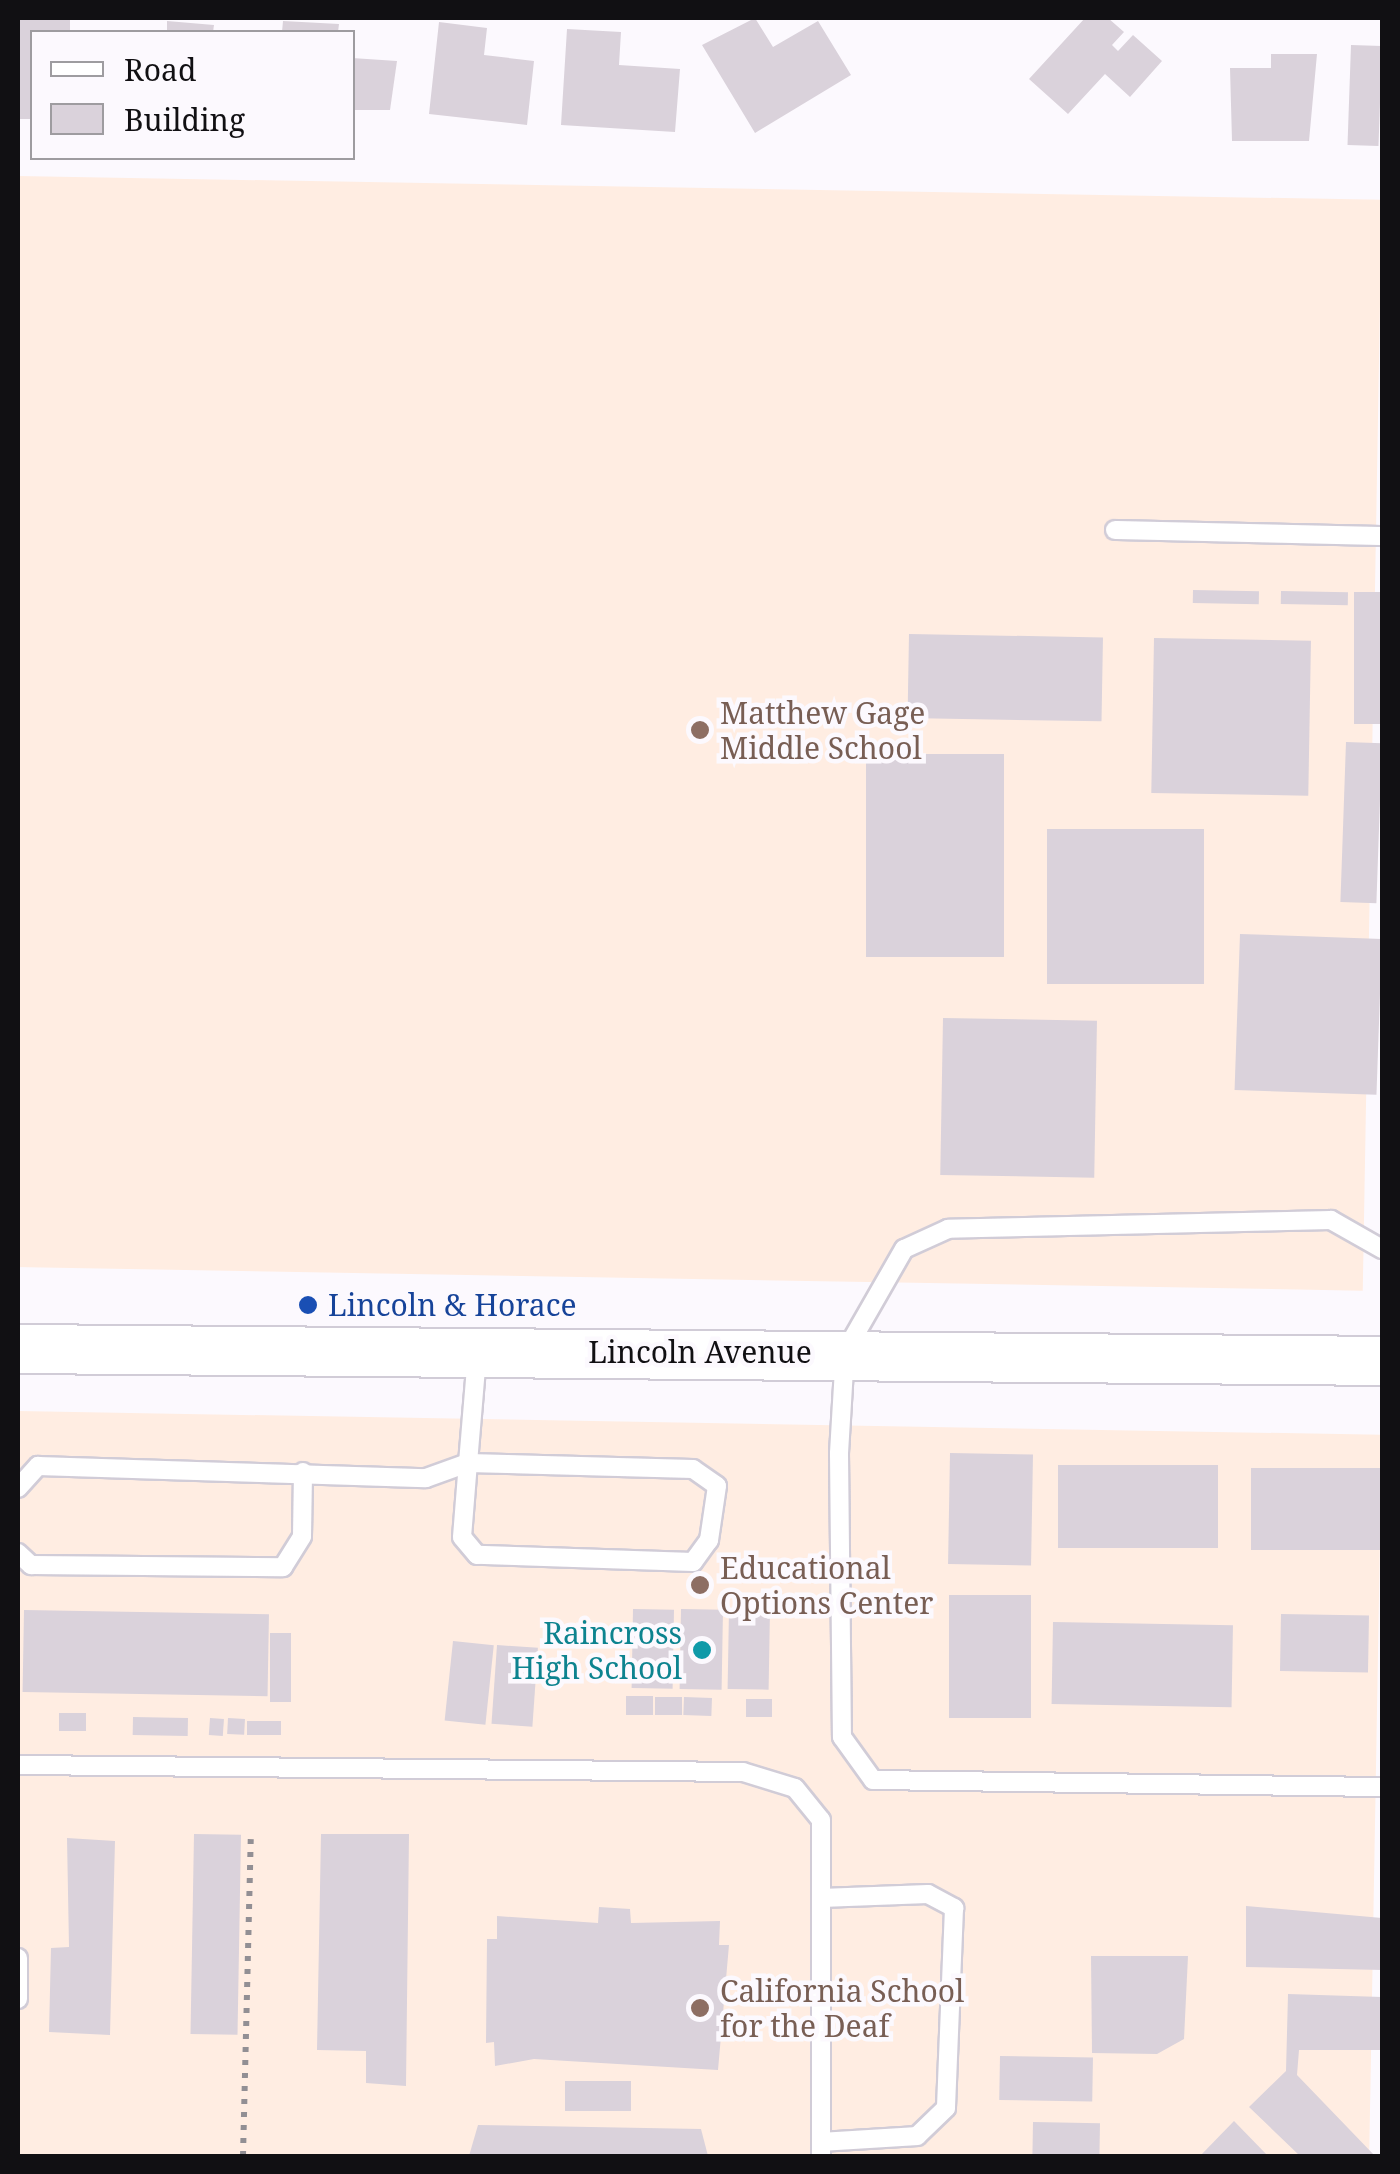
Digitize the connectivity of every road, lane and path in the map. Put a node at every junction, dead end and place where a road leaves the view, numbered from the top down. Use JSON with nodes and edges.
{"nodes":[{"id":1,"x":1115,"y":530,"type":"dead end"},
{"id":2,"x":1382,"y":536,"type":"edge"},
{"id":3,"x":1382,"y":1250,"type":"edge"},
{"id":4,"x":18,"y":1349,"type":"edge"},
{"id":5,"x":477,"y":1351,"type":"junction"},
{"id":6,"x":845,"y":1352,"type":"junction"},
{"id":7,"x":1382,"y":1361,"type":"edge"},
{"id":8,"x":468,"y":1463,"type":"junction"},
{"id":9,"x":304,"y":1472,"type":"junction"},
{"id":10,"x":18,"y":1488,"type":"edge"},
{"id":11,"x":18,"y":1553,"type":"edge"},
{"id":12,"x":18,"y":1766,"type":"edge"},
{"id":13,"x":1382,"y":1786,"type":"edge"},
{"id":14,"x":251,"y":1839,"type":"dead end"},
{"id":15,"x":821,"y":1898,"type":"junction"},
{"id":16,"x":18,"y":1958,"type":"edge"},
{"id":17,"x":18,"y":1998,"type":"edge"},
{"id":18,"x":821,"y":2149,"type":"edge"},
{"id":19,"x":243,"y":2156,"type":"edge"}],
"edges":[{"from":1,"to":2,"type":"lane"},
{"from":3,"to":6,"type":"lane"},
{"from":4,"to":5,"type":"street","name":"Lincoln Avenue"},
{"from":5,"to":6,"type":"street","name":"Lincoln Avenue"},
{"from":5,"to":8,"type":"lane"},
{"from":6,"to":7,"type":"street","name":"Lincoln Avenue"},
{"from":6,"to":13,"type":"lane"},
{"from":8,"to":8,"type":"lane"},
{"from":8,"to":9,"type":"lane"},
{"from":9,"to":10,"type":"lane"},
{"from":9,"to":11,"type":"lane"},
{"from":12,"to":15,"type":"lane"},
{"from":14,"to":19,"type":"path"},
{"from":15,"to":18,"type":"lane"},
{"from":15,"to":18,"type":"lane"},
{"from":16,"to":17,"type":"lane"}]}
